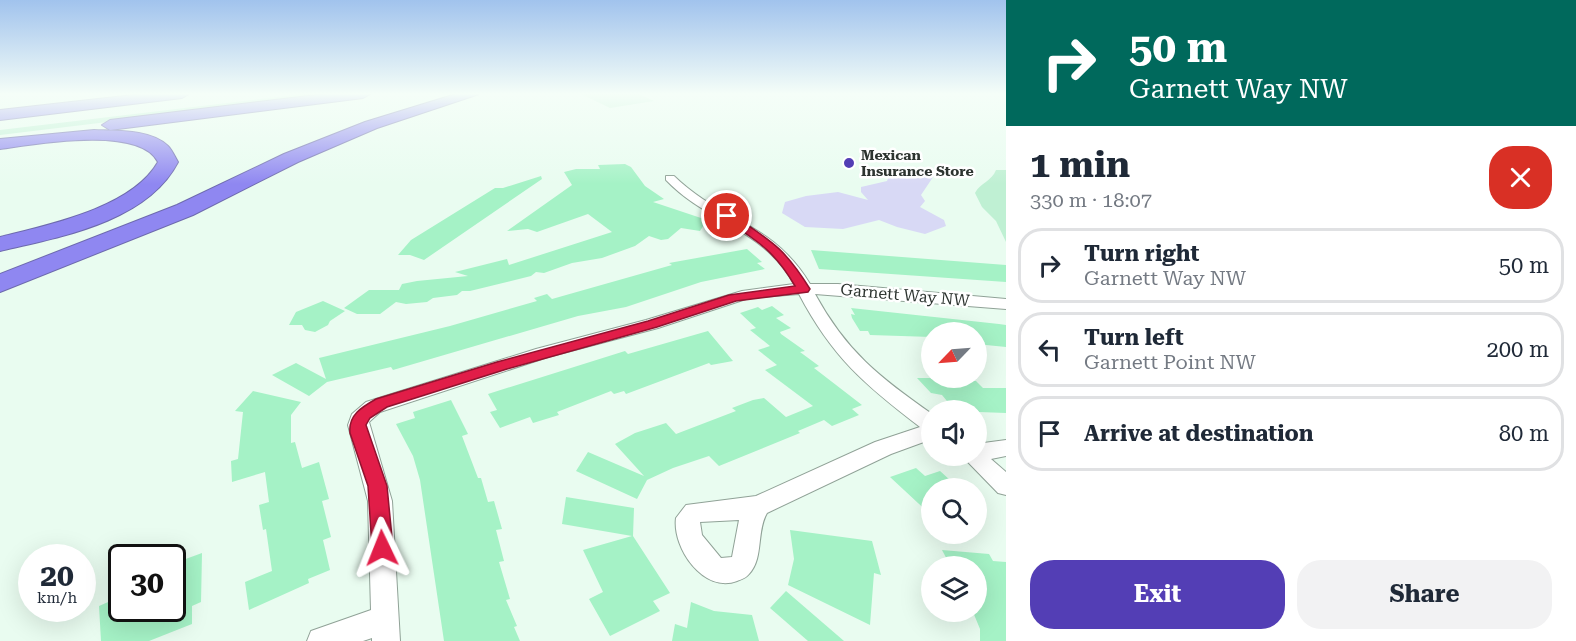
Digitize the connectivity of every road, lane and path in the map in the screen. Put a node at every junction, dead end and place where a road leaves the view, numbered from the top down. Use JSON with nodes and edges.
{"nodes":[{"id":1,"x":26,"y":124,"type":"edge"},
{"id":2,"x":116,"y":124,"type":"edge"},
{"id":3,"x":376,"y":124,"type":"edge"},
{"id":4,"x":0,"y":127,"type":"edge"},
{"id":5,"x":0,"y":138,"type":"edge"},
{"id":6,"x":0,"y":144,"type":"edge"},
{"id":7,"x":670,"y":178,"type":"dead end"},
{"id":8,"x":185,"y":210,"type":"junction"},
{"id":9,"x":0,"y":244,"type":"edge"},
{"id":10,"x":0,"y":261,"type":"edge"},
{"id":11,"x":0,"y":284,"type":"edge"},
{"id":12,"x":803,"y":289,"type":"junction"},
{"id":13,"x":1006,"y":304,"type":"edge"},
{"id":14,"x":921,"y":417,"type":"edge"},
{"id":15,"x":921,"y":435,"type":"edge"},
{"id":16,"x":1006,"y":448,"type":"edge"},
{"id":17,"x":987,"y":451,"type":"edge"},
{"id":18,"x":984,"y":466,"type":"edge"},
{"id":19,"x":1006,"y":486,"type":"edge"},
{"id":20,"x":759,"y":506,"type":"dead end"},
{"id":21,"x":385,"y":630,"type":"edge"},
{"id":22,"x":321,"y":641,"type":"edge"}],
"edges":[{"from":1,"to":4,"type":"highway"},
{"from":2,"to":5,"type":"highway"},
{"from":3,"to":8,"type":"highway"},
{"from":6,"to":9,"type":"highway"},
{"from":7,"to":12,"type":"street"},
{"from":8,"to":10,"type":"highway"},
{"from":8,"to":11,"type":"highway"},
{"from":12,"to":13,"type":"street","name":"Garnett Way NW"},
{"from":12,"to":14,"type":"street"},
{"from":12,"to":21,"type":"street","name":"Garnett Way NW"},
{"from":15,"to":20,"type":"street"},
{"from":16,"to":17,"type":"street"},
{"from":18,"to":19,"type":"street"},
{"from":21,"to":22,"type":"street"}]}
